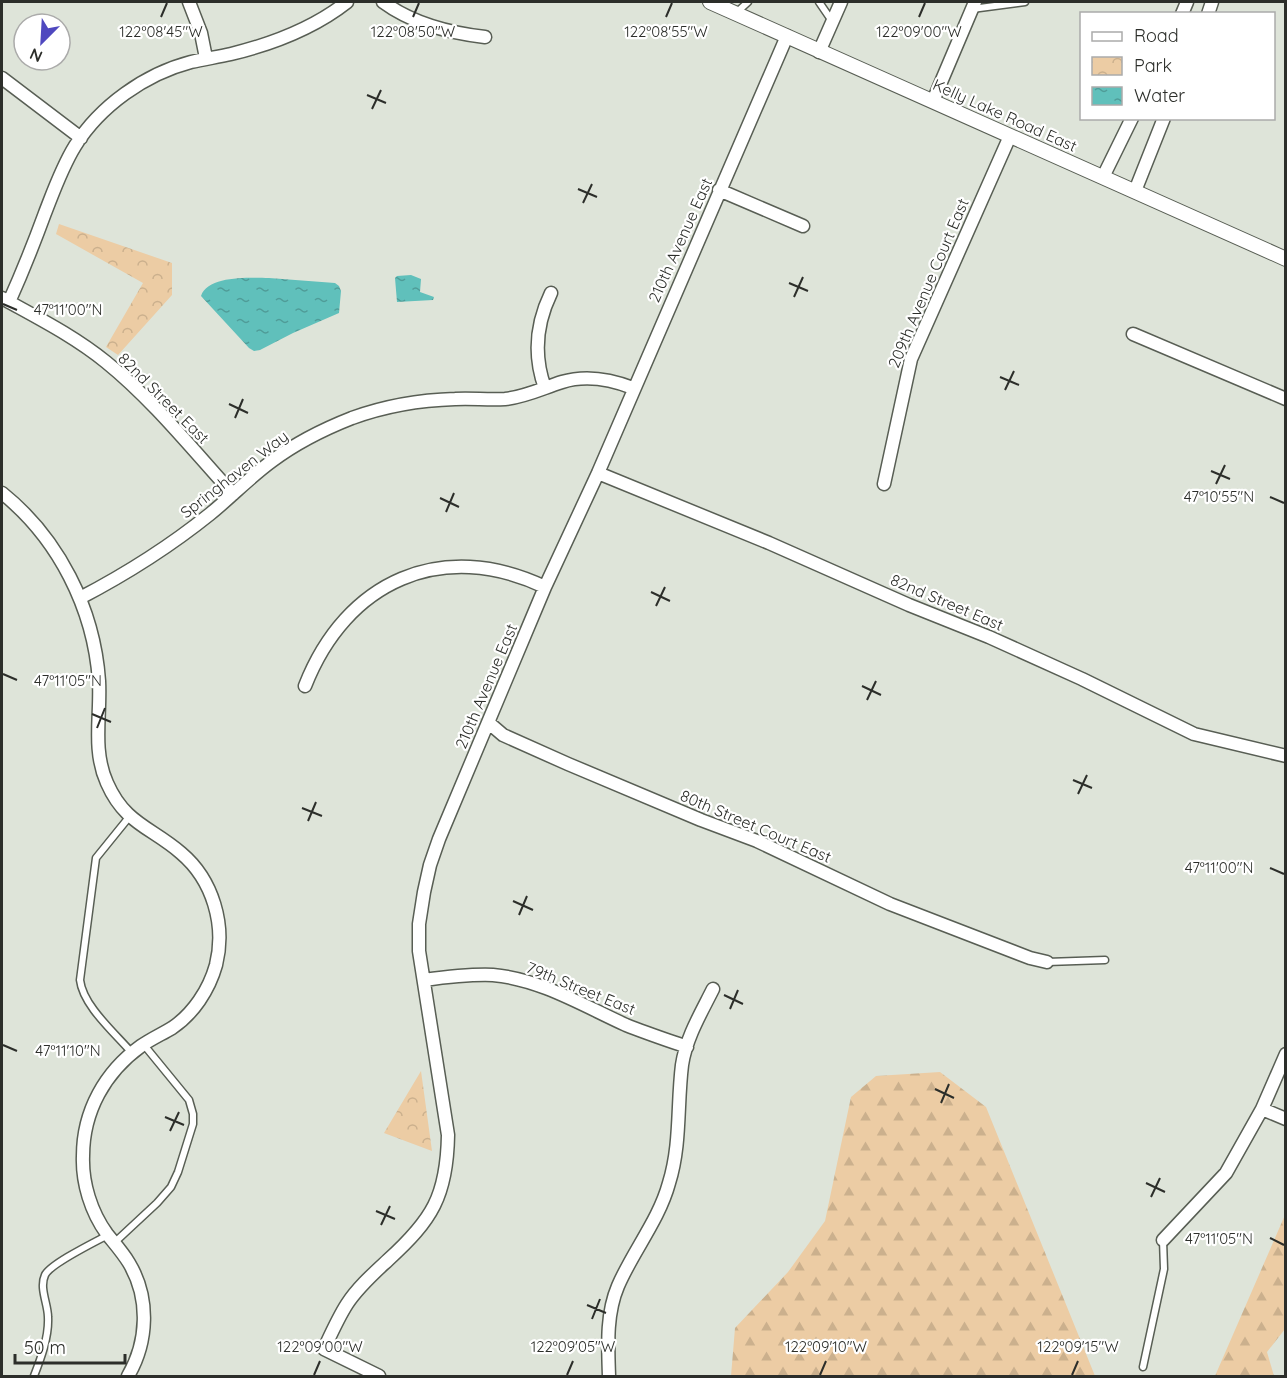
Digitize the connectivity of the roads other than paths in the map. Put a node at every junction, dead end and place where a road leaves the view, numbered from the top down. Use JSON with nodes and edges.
{"nodes":[{"id":1,"x":189,"y":2,"type":"edge"},
{"id":2,"x":347,"y":2,"type":"edge"},
{"id":3,"x":383,"y":2,"type":"edge"},
{"id":4,"x":710,"y":2,"type":"edge"},
{"id":5,"x":748,"y":2,"type":"edge"},
{"id":6,"x":819,"y":2,"type":"edge"},
{"id":7,"x":841,"y":2,"type":"edge"},
{"id":8,"x":1025,"y":2,"type":"edge"},
{"id":9,"x":973,"y":5,"type":"edge"},
{"id":10,"x":736,"y":13,"type":"junction"},
{"id":11,"x":832,"y":21,"type":"junction"},
{"id":12,"x":787,"y":36,"type":"junction"},
{"id":13,"x":486,"y":37,"type":"dead end"},
{"id":14,"x":819,"y":52,"type":"junction"},
{"id":15,"x":207,"y":58,"type":"junction"},
{"id":16,"x":2,"y":78,"type":"edge"},
{"id":17,"x":933,"y":101,"type":"junction"},
{"id":18,"x":1131,"y":120,"type":"edge"},
{"id":19,"x":1163,"y":120,"type":"edge"},
{"id":20,"x":1010,"y":136,"type":"junction"},
{"id":21,"x":81,"y":138,"type":"junction"},
{"id":22,"x":1103,"y":177,"type":"junction"},
{"id":23,"x":719,"y":190,"type":"junction"},
{"id":24,"x":1135,"y":191,"type":"junction"},
{"id":25,"x":803,"y":226,"type":"dead end"},
{"id":26,"x":1286,"y":259,"type":"edge"},
{"id":27,"x":551,"y":293,"type":"dead end"},
{"id":28,"x":5,"y":300,"type":"edge"},
{"id":29,"x":1133,"y":334,"type":"dead end"},
{"id":30,"x":545,"y":388,"type":"junction"},
{"id":31,"x":633,"y":388,"type":"junction"},
{"id":32,"x":1286,"y":399,"type":"edge"},
{"id":33,"x":598,"y":473,"type":"junction"},
{"id":34,"x":884,"y":484,"type":"dead end"},
{"id":35,"x":2,"y":493,"type":"edge"},
{"id":36,"x":233,"y":494,"type":"junction"},
{"id":37,"x":545,"y":587,"type":"junction"},
{"id":38,"x":80,"y":598,"type":"junction"},
{"id":39,"x":305,"y":686,"type":"dead end"},
{"id":40,"x":489,"y":723,"type":"junction"},
{"id":41,"x":1286,"y":756,"type":"edge"},
{"id":42,"x":130,"y":816,"type":"junction"},
{"id":43,"x":1105,"y":960,"type":"dead end"},
{"id":44,"x":1047,"y":962,"type":"joint"},
{"id":45,"x":424,"y":980,"type":"junction"},
{"id":46,"x":713,"y":988,"type":"dead end"},
{"id":47,"x":143,"y":1044,"type":"junction"},
{"id":48,"x":687,"y":1047,"type":"junction"},
{"id":49,"x":132,"y":1053,"type":"junction"},
{"id":50,"x":1286,"y":1054,"type":"edge"},
{"id":51,"x":1262,"y":1109,"type":"junction"},
{"id":52,"x":1286,"y":1119,"type":"edge"},
{"id":53,"x":111,"y":1239,"type":"junction"},
{"id":54,"x":1162,"y":1240,"type":"joint"},
{"id":55,"x":1143,"y":1367,"type":"dead end"},
{"id":56,"x":34,"y":1377,"type":"edge"},
{"id":57,"x":128,"y":1377,"type":"edge"},
{"id":58,"x":379,"y":1377,"type":"edge"},
{"id":59,"x":609,"y":1377,"type":"edge"}],
"edges":[{"from":1,"to":15,"type":"street"},
{"from":2,"to":15,"type":"street"},
{"from":3,"to":13,"type":"street"},
{"from":4,"to":10,"type":"street","name":"Kelly Lake Road East"},
{"from":5,"to":10,"type":"lane"},
{"from":6,"to":11,"type":"lane"},
{"from":7,"to":11,"type":"street"},
{"from":8,"to":9,"type":"lane"},
{"from":9,"to":17,"type":"street"},
{"from":10,"to":12,"type":"street","name":"Kelly Lake Road East"},
{"from":11,"to":14,"type":"street"},
{"from":12,"to":14,"type":"street","name":"Kelly Lake Road East"},
{"from":12,"to":23,"type":"street","name":"210th Avenue East"},
{"from":14,"to":17,"type":"street","name":"Kelly Lake Road East"},
{"from":15,"to":21,"type":"street"},
{"from":16,"to":21,"type":"street"},
{"from":17,"to":20,"type":"street","name":"Kelly Lake Road East"},
{"from":18,"to":22,"type":"street"},
{"from":19,"to":24,"type":"street"},
{"from":20,"to":22,"type":"street","name":"Kelly Lake Road East"},
{"from":20,"to":34,"type":"street","name":"209th Avenue Court East"},
{"from":21,"to":28,"type":"street"},
{"from":22,"to":24,"type":"street","name":"Kelly Lake Road East"},
{"from":23,"to":25,"type":"street"},
{"from":23,"to":31,"type":"street","name":"210th Avenue East"},
{"from":24,"to":26,"type":"street","name":"Kelly Lake Road East"},
{"from":27,"to":30,"type":"street"},
{"from":28,"to":36,"type":"street","name":"82nd Street East"},
{"from":29,"to":32,"type":"street"},
{"from":30,"to":31,"type":"street","name":"Springhaven Way"},
{"from":30,"to":36,"type":"street","name":"Springhaven Way"},
{"from":31,"to":33,"type":"street","name":"210th Avenue East"},
{"from":33,"to":37,"type":"street","name":"210th Avenue East"},
{"from":33,"to":41,"type":"street","name":"82nd Street East"},
{"from":35,"to":38,"type":"street"},
{"from":36,"to":38,"type":"street","name":"Springhaven Way"},
{"from":37,"to":39,"type":"street"},
{"from":37,"to":40,"type":"street","name":"210th Avenue East"},
{"from":38,"to":42,"type":"street"},
{"from":40,"to":44,"type":"street","name":"80th Street Court East"},
{"from":40,"to":45,"type":"street","name":"210th Avenue East"},
{"from":42,"to":47,"type":"street"},
{"from":42,"to":49,"type":"lane"},
{"from":43,"to":44,"type":"lane"},
{"from":45,"to":48,"type":"street","name":"79th Street East"},
{"from":45,"to":58,"type":"street","name":"210th Avenue East"},
{"from":46,"to":48,"type":"street"},
{"from":47,"to":49,"type":"street"},
{"from":47,"to":53,"type":"lane"},
{"from":48,"to":59,"type":"street"},
{"from":49,"to":53,"type":"street"},
{"from":50,"to":51,"type":"street"},
{"from":51,"to":52,"type":"street"},
{"from":51,"to":54,"type":"street"},
{"from":53,"to":56,"type":"lane"},
{"from":53,"to":57,"type":"street"},
{"from":54,"to":55,"type":"lane"}]}
